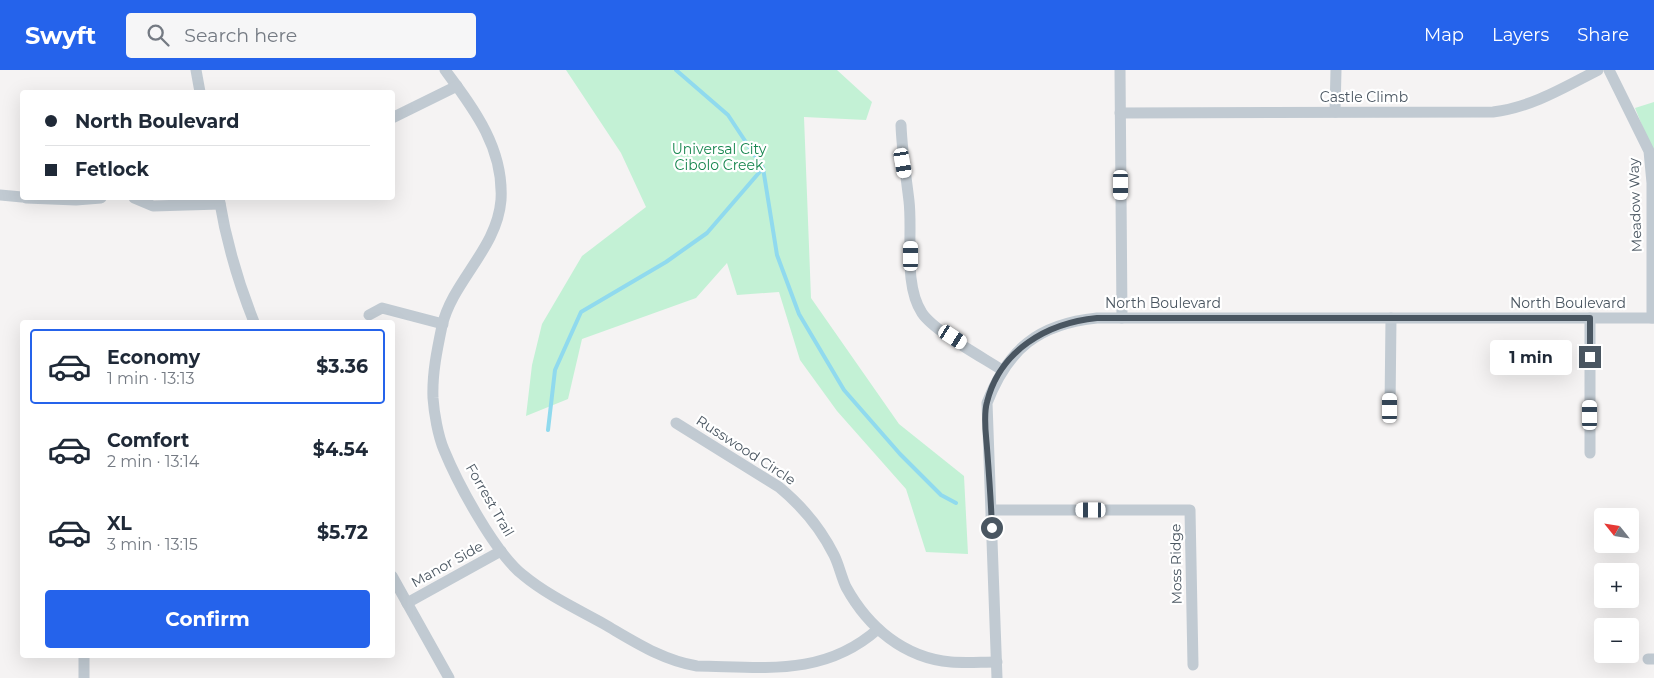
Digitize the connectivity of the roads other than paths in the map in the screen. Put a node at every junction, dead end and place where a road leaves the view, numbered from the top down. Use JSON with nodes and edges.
{"nodes":[{"id":1,"x":196,"y":70,"type":"edge"},
{"id":2,"x":445,"y":70,"type":"edge"},
{"id":3,"x":1120,"y":70,"type":"edge"},
{"id":4,"x":1336,"y":70,"type":"edge"},
{"id":5,"x":1598,"y":70,"type":"edge"},
{"id":6,"x":1609,"y":70,"type":"edge"},
{"id":7,"x":457,"y":86,"type":"junction"},
{"id":8,"x":200,"y":90,"type":"edge"},
{"id":9,"x":1335,"y":112,"type":"junction"},
{"id":10,"x":1120,"y":113,"type":"junction"},
{"id":11,"x":395,"y":117,"type":"edge"},
{"id":12,"x":900,"y":126,"type":"dead end"},
{"id":13,"x":0,"y":195,"type":"edge"},
{"id":14,"x":20,"y":197,"type":"edge"},
{"id":15,"x":139,"y":200,"type":"edge"},
{"id":16,"x":220,"y":201,"type":"edge"},
{"id":17,"x":369,"y":316,"type":"dead end"},
{"id":18,"x":1122,"y":318,"type":"junction"},
{"id":19,"x":1391,"y":318,"type":"junction"},
{"id":20,"x":1590,"y":318,"type":"junction"},
{"id":21,"x":1653,"y":318,"type":"edge"},
{"id":22,"x":253,"y":320,"type":"edge"},
{"id":23,"x":443,"y":324,"type":"junction"},
{"id":24,"x":1002,"y":370,"type":"junction"},
{"id":25,"x":1390,"y":408,"type":"dead end"},
{"id":26,"x":676,"y":423,"type":"dead end"},
{"id":27,"x":1590,"y":453,"type":"dead end"},
{"id":28,"x":992,"y":510,"type":"junction"},
{"id":29,"x":501,"y":550,"type":"junction"},
{"id":30,"x":395,"y":581,"type":"edge"},
{"id":31,"x":407,"y":603,"type":"junction"},
{"id":32,"x":878,"y":629,"type":"junction"},
{"id":33,"x":84,"y":658,"type":"edge"},
{"id":34,"x":997,"y":662,"type":"junction"},
{"id":35,"x":1193,"y":665,"type":"dead end"},
{"id":36,"x":84,"y":678,"type":"edge"},
{"id":37,"x":449,"y":678,"type":"edge"},
{"id":38,"x":997,"y":678,"type":"edge"}],
"edges":[{"from":1,"to":8,"type":"street"},
{"from":2,"to":7,"type":"street","name":"Forrest Trail"},
{"from":3,"to":10,"type":"street"},
{"from":4,"to":9,"type":"street"},
{"from":5,"to":9,"type":"street","name":"Castle Climb"},
{"from":6,"to":21,"type":"street","name":"Meadow Way"},
{"from":7,"to":11,"type":"street"},
{"from":7,"to":23,"type":"street","name":"Forrest Trail"},
{"from":9,"to":10,"type":"street","name":"Castle Climb"},
{"from":10,"to":18,"type":"street"},
{"from":12,"to":24,"type":"street"},
{"from":13,"to":14,"type":"street"},
{"from":15,"to":16,"type":"street"},
{"from":16,"to":22,"type":"street"},
{"from":17,"to":23,"type":"street"},
{"from":18,"to":19,"type":"street","name":"North Boulevard"},
{"from":18,"to":24,"type":"street","name":"North Boulevard"},
{"from":19,"to":20,"type":"street","name":"North Boulevard"},
{"from":19,"to":25,"type":"street"},
{"from":20,"to":21,"type":"street","name":"North Boulevard"},
{"from":20,"to":27,"type":"street"},
{"from":23,"to":29,"type":"street","name":"Forrest Trail"},
{"from":24,"to":28,"type":"street","name":"North Boulevard"},
{"from":26,"to":32,"type":"street","name":"Russwood Circle"},
{"from":28,"to":34,"type":"street","name":"North Boulevard"},
{"from":28,"to":35,"type":"street","name":"Moss Ridge"},
{"from":29,"to":31,"type":"street","name":"Manor Side"},
{"from":29,"to":32,"type":"street","name":"Forrest Trail"},
{"from":30,"to":31,"type":"street"},
{"from":31,"to":37,"type":"street"},
{"from":32,"to":34,"type":"street"},
{"from":33,"to":36,"type":"street"},
{"from":34,"to":38,"type":"street","name":"North Boulevard"}]}
